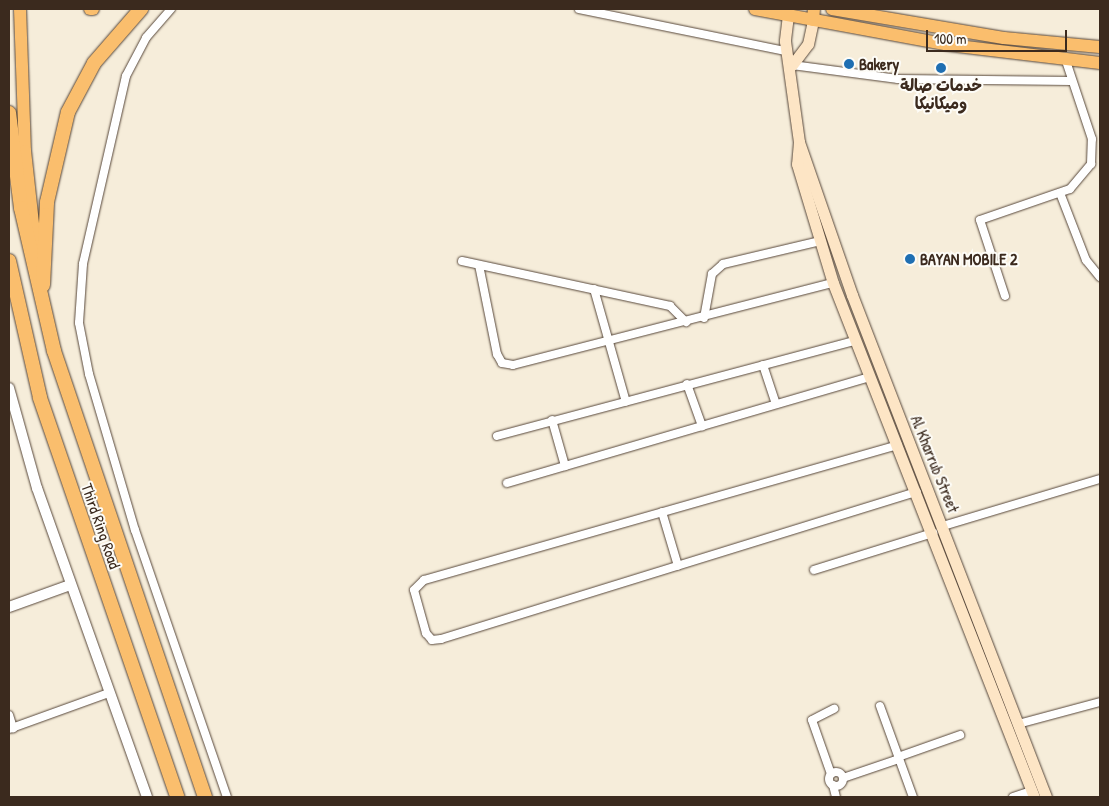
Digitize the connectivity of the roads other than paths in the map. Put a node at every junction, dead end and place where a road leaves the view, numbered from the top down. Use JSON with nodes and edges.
{"nodes":[{"id":1,"x":20,"y":9,"type":"edge"},
{"id":2,"x":142,"y":9,"type":"edge"},
{"id":3,"x":171,"y":9,"type":"edge"},
{"id":4,"x":579,"y":9,"type":"edge"},
{"id":5,"x":755,"y":9,"type":"edge"},
{"id":6,"x":832,"y":9,"type":"edge"},
{"id":7,"x":877,"y":9,"type":"edge"},
{"id":8,"x":789,"y":12,"type":"edge"},
{"id":9,"x":814,"y":14,"type":"edge"},
{"id":10,"x":904,"y":22,"type":"junction"},
{"id":11,"x":1099,"y":47,"type":"edge"},
{"id":12,"x":786,"y":52,"type":"junction"},
{"id":13,"x":1066,"y":61,"type":"junction"},
{"id":14,"x":1098,"y":63,"type":"edge"},
{"id":15,"x":792,"y":65,"type":"junction"},
{"id":16,"x":1071,"y":81,"type":"junction"},
{"id":17,"x":9,"y":113,"type":"edge"},
{"id":18,"x":799,"y":142,"type":"junction"},
{"id":19,"x":1060,"y":193,"type":"junction"},
{"id":20,"x":820,"y":240,"type":"junction"},
{"id":21,"x":9,"y":261,"type":"edge"},
{"id":22,"x":462,"y":261,"type":"dead end"},
{"id":23,"x":480,"y":265,"type":"junction"},
{"id":24,"x":1100,"y":277,"type":"edge"},
{"id":25,"x":833,"y":282,"type":"junction"},
{"id":26,"x":594,"y":289,"type":"junction"},
{"id":27,"x":852,"y":295,"type":"junction"},
{"id":28,"x":1005,"y":296,"type":"dead end"},
{"id":29,"x":839,"y":299,"type":"junction"},
{"id":30,"x":42,"y":308,"type":"junction"},
{"id":31,"x":704,"y":318,"type":"junction"},
{"id":32,"x":686,"y":322,"type":"junction"},
{"id":33,"x":854,"y":341,"type":"junction"},
{"id":34,"x":609,"y":342,"type":"junction"},
{"id":35,"x":763,"y":365,"type":"junction"},
{"id":36,"x":869,"y":376,"type":"junction"},
{"id":37,"x":687,"y":384,"type":"junction"},
{"id":38,"x":9,"y":388,"type":"edge"},
{"id":39,"x":626,"y":402,"type":"junction"},
{"id":40,"x":776,"y":404,"type":"junction"},
{"id":41,"x":552,"y":420,"type":"junction"},
{"id":42,"x":702,"y":426,"type":"junction"},
{"id":43,"x":497,"y":436,"type":"dead end"},
{"id":44,"x":898,"y":445,"type":"junction"},
{"id":45,"x":565,"y":466,"type":"junction"},
{"id":46,"x":1100,"y":479,"type":"edge"},
{"id":47,"x":507,"y":483,"type":"dead end"},
{"id":48,"x":917,"y":492,"type":"junction"},
{"id":49,"x":662,"y":512,"type":"junction"},
{"id":50,"x":938,"y":529,"type":"junction"},
{"id":51,"x":678,"y":566,"type":"junction"},
{"id":52,"x":814,"y":570,"type":"dead end"},
{"id":53,"x":70,"y":585,"type":"junction"},
{"id":54,"x":9,"y":607,"type":"edge"},
{"id":55,"x":109,"y":694,"type":"junction"},
{"id":56,"x":1100,"y":702,"type":"edge"},
{"id":57,"x":880,"y":706,"type":"dead end"},
{"id":58,"x":834,"y":709,"type":"dead end"},
{"id":59,"x":9,"y":716,"type":"edge"},
{"id":60,"x":1018,"y":724,"type":"junction"},
{"id":61,"x":11,"y":729,"type":"edge"},
{"id":62,"x":960,"y":735,"type":"dead end"},
{"id":63,"x":899,"y":758,"type":"junction"},
{"id":64,"x":831,"y":774,"type":"junction"},
{"id":65,"x":843,"y":778,"type":"junction"},
{"id":66,"x":833,"y":785,"type":"junction"},
{"id":67,"x":1032,"y":794,"type":"edge"},
{"id":68,"x":147,"y":797,"type":"edge"},
{"id":69,"x":177,"y":797,"type":"edge"},
{"id":70,"x":205,"y":797,"type":"edge"},
{"id":71,"x":227,"y":797,"type":"edge"},
{"id":72,"x":836,"y":797,"type":"edge"},
{"id":73,"x":913,"y":797,"type":"edge"},
{"id":74,"x":1012,"y":797,"type":"edge"},
{"id":75,"x":1046,"y":797,"type":"edge"}],
"edges":[{"from":1,"to":30,"type":"highway","name":"Third Ring Road"},
{"from":2,"to":30,"type":"highway"},
{"from":3,"to":71,"type":"street"},
{"from":4,"to":12,"type":"street"},
{"from":5,"to":8,"type":"highway"},
{"from":6,"to":10,"type":"highway"},
{"from":7,"to":10,"type":"highway"},
{"from":8,"to":9,"type":"highway"},
{"from":8,"to":12,"type":"main road"},
{"from":9,"to":13,"type":"highway"},
{"from":9,"to":15,"type":"main road"},
{"from":10,"to":11,"type":"highway"},
{"from":11,"to":14,"type":"highway"},
{"from":12,"to":15,"type":"main road","name":"Al Kharrub Street"},
{"from":13,"to":14,"type":"highway"},
{"from":13,"to":16,"type":"street"},
{"from":15,"to":16,"type":"street"},
{"from":15,"to":18,"type":"main road","name":"Al Kharrub Street"},
{"from":16,"to":19,"type":"street"},
{"from":17,"to":30,"type":"highway","name":"Third Ring Road"},
{"from":18,"to":20,"type":"main road","name":"Al Kharrub Street"},
{"from":18,"to":27,"type":"main road","name":"Al Kharrub Street"},
{"from":19,"to":24,"type":"street"},
{"from":19,"to":28,"type":"street"},
{"from":20,"to":25,"type":"main road","name":"Al Kharrub Street"},
{"from":20,"to":31,"type":"street"},
{"from":21,"to":69,"type":"highway","name":"Third Ring Road"},
{"from":22,"to":23,"type":"street"},
{"from":23,"to":26,"type":"street"},
{"from":23,"to":34,"type":"street"},
{"from":25,"to":29,"type":"main road","name":"Al Kharrub Street"},
{"from":25,"to":31,"type":"street"},
{"from":26,"to":32,"type":"street"},
{"from":26,"to":34,"type":"street"},
{"from":27,"to":29,"type":"main road"},
{"from":27,"to":50,"type":"main road","name":"Al Kharrub Street"},
{"from":29,"to":33,"type":"main road","name":"Al Kharrub Street"},
{"from":30,"to":70,"type":"highway","name":"Third Ring Road"},
{"from":31,"to":32,"type":"street"},
{"from":32,"to":34,"type":"street"},
{"from":33,"to":35,"type":"street"},
{"from":33,"to":36,"type":"main road","name":"Al Kharrub Street"},
{"from":34,"to":39,"type":"street"},
{"from":35,"to":37,"type":"street"},
{"from":35,"to":40,"type":"street"},
{"from":36,"to":40,"type":"street"},
{"from":36,"to":44,"type":"main road","name":"Al Kharrub Street"},
{"from":37,"to":39,"type":"street"},
{"from":37,"to":42,"type":"street"},
{"from":38,"to":53,"type":"street"},
{"from":39,"to":41,"type":"street"},
{"from":40,"to":42,"type":"street"},
{"from":41,"to":43,"type":"street"},
{"from":41,"to":45,"type":"street"},
{"from":42,"to":45,"type":"street"},
{"from":44,"to":48,"type":"main road","name":"Al Kharrub Street"},
{"from":44,"to":49,"type":"street"},
{"from":45,"to":47,"type":"street"},
{"from":46,"to":50,"type":"street"},
{"from":48,"to":50,"type":"main road","name":"Al Kharrub Street"},
{"from":48,"to":51,"type":"street"},
{"from":49,"to":51,"type":"street"},
{"from":49,"to":51,"type":"street"},
{"from":50,"to":52,"type":"street"},
{"from":50,"to":60,"type":"main road","name":"Al Kharrub Street"},
{"from":50,"to":67,"type":"main road","name":"Al Kharrub Street"},
{"from":53,"to":54,"type":"street"},
{"from":53,"to":55,"type":"street"},
{"from":55,"to":61,"type":"street"},
{"from":55,"to":68,"type":"street"},
{"from":56,"to":60,"type":"street"},
{"from":57,"to":63,"type":"street"},
{"from":58,"to":64,"type":"street"},
{"from":59,"to":61,"type":"street"},
{"from":60,"to":75,"type":"main road","name":"Al Kharrub Street"},
{"from":62,"to":63,"type":"street"},
{"from":63,"to":65,"type":"street"},
{"from":63,"to":73,"type":"street"},
{"from":64,"to":65,"type":"street"},
{"from":64,"to":66,"type":"street"},
{"from":65,"to":66,"type":"street"},
{"from":66,"to":72,"type":"street"},
{"from":67,"to":74,"type":"street"}]}
